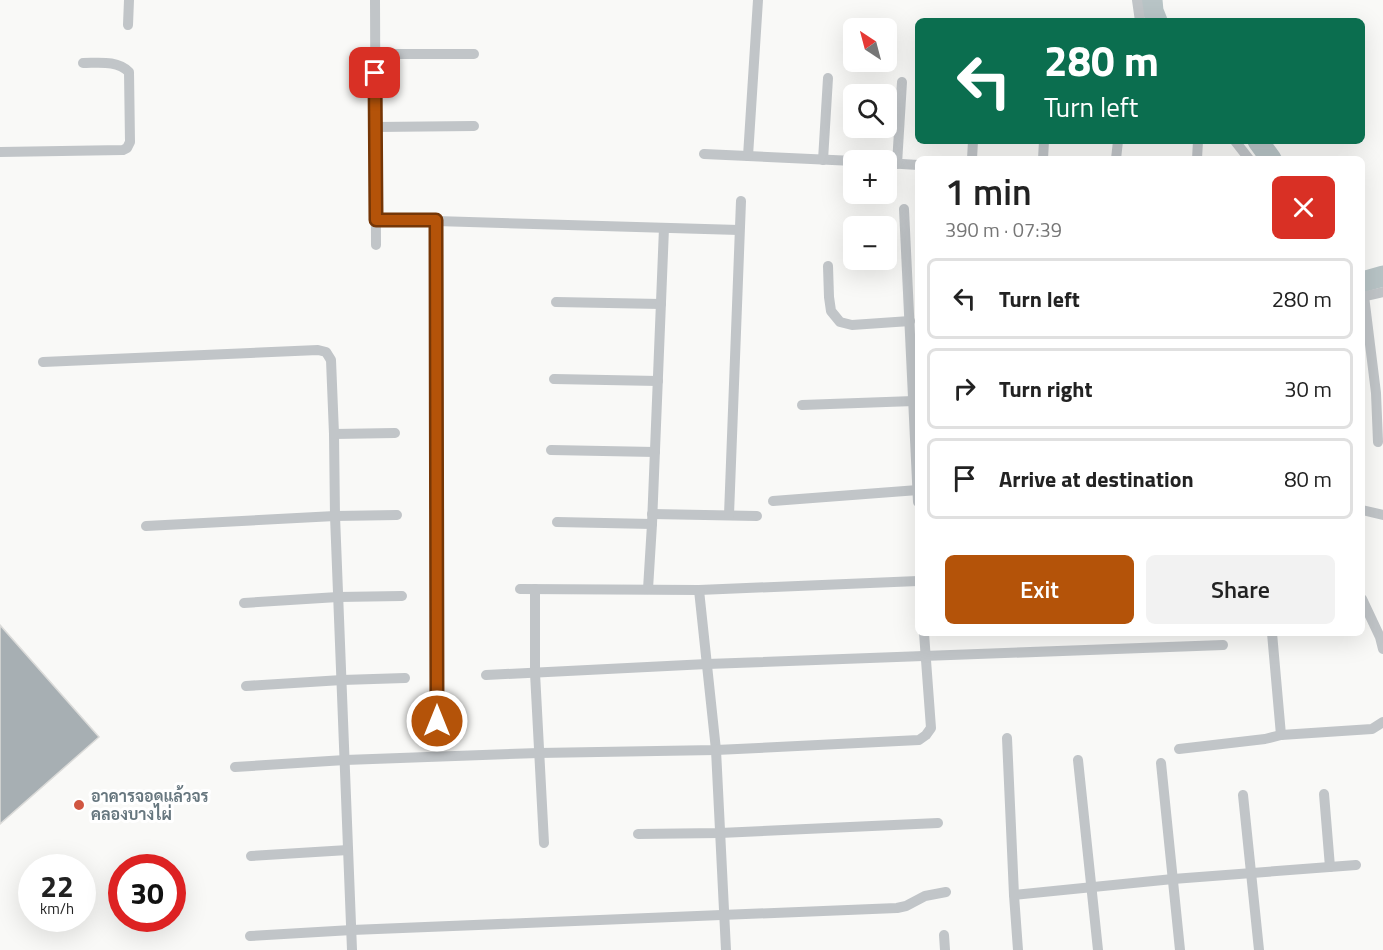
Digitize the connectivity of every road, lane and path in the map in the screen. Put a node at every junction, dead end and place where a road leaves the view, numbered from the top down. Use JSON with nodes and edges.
{"nodes":[{"id":1,"x":129,"y":0,"type":"edge"},
{"id":2,"x":375,"y":0,"type":"edge"},
{"id":3,"x":758,"y":0,"type":"edge"},
{"id":4,"x":1137,"y":0,"type":"edge"},
{"id":5,"x":1140,"y":18,"type":"edge"},
{"id":6,"x":128,"y":25,"type":"dead end"},
{"id":7,"x":375,"y":54,"type":"junction"},
{"id":8,"x":474,"y":54,"type":"dead end"},
{"id":9,"x":83,"y":63,"type":"dead end"},
{"id":10,"x":828,"y":78,"type":"dead end"},
{"id":11,"x":902,"y":82,"type":"dead end"},
{"id":12,"x":474,"y":126,"type":"dead end"},
{"id":13,"x":376,"y":127,"type":"junction"},
{"id":14,"x":1237,"y":144,"type":"edge"},
{"id":15,"x":894,"y":150,"type":"edge"},
{"id":16,"x":0,"y":152,"type":"edge"},
{"id":17,"x":704,"y":154,"type":"dead end"},
{"id":18,"x":748,"y":156,"type":"junction"},
{"id":19,"x":1247,"y":156,"type":"edge"},
{"id":20,"x":823,"y":160,"type":"junction"},
{"id":21,"x":843,"y":161,"type":"edge"},
{"id":22,"x":897,"y":164,"type":"edge"},
{"id":23,"x":915,"y":165,"type":"edge"},
{"id":24,"x":741,"y":201,"type":"dead end"},
{"id":25,"x":904,"y":209,"type":"dead end"},
{"id":26,"x":376,"y":220,"type":"junction"},
{"id":27,"x":436,"y":220,"type":"junction"},
{"id":28,"x":664,"y":228,"type":"junction"},
{"id":29,"x":739,"y":230,"type":"junction"},
{"id":30,"x":376,"y":245,"type":"dead end"},
{"id":31,"x":912,"y":264,"type":"edge"},
{"id":32,"x":828,"y":266,"type":"dead end"},
{"id":33,"x":1383,"y":292,"type":"edge"},
{"id":34,"x":1365,"y":296,"type":"edge"},
{"id":35,"x":556,"y":302,"type":"dead end"},
{"id":36,"x":661,"y":304,"type":"junction"},
{"id":37,"x":1365,"y":311,"type":"edge"},
{"id":38,"x":910,"y":321,"type":"junction"},
{"id":39,"x":43,"y":362,"type":"dead end"},
{"id":40,"x":554,"y":379,"type":"dead end"},
{"id":41,"x":658,"y":381,"type":"junction"},
{"id":42,"x":914,"y":401,"type":"junction"},
{"id":43,"x":802,"y":405,"type":"dead end"},
{"id":44,"x":915,"y":431,"type":"edge"},
{"id":45,"x":395,"y":433,"type":"dead end"},
{"id":46,"x":334,"y":434,"type":"junction"},
{"id":47,"x":1378,"y":442,"type":"dead end"},
{"id":48,"x":552,"y":450,"type":"dead end"},
{"id":49,"x":655,"y":452,"type":"junction"},
{"id":50,"x":915,"y":490,"type":"edge"},
{"id":51,"x":773,"y":501,"type":"dead end"},
{"id":52,"x":1365,"y":511,"type":"edge"},
{"id":53,"x":397,"y":515,"type":"dead end"},
{"id":54,"x":729,"y":515,"type":"junction"},
{"id":55,"x":1383,"y":515,"type":"edge"},
{"id":56,"x":335,"y":516,"type":"junction"},
{"id":57,"x":757,"y":516,"type":"dead end"},
{"id":58,"x":652,"y":519,"type":"junction"},
{"id":59,"x":557,"y":522,"type":"dead end"},
{"id":60,"x":146,"y":526,"type":"dead end"},
{"id":61,"x":915,"y":581,"type":"edge"},
{"id":62,"x":520,"y":589,"type":"dead end"},
{"id":63,"x":535,"y":589,"type":"junction"},
{"id":64,"x":648,"y":589,"type":"junction"},
{"id":65,"x":699,"y":590,"type":"junction"},
{"id":66,"x":402,"y":596,"type":"dead end"},
{"id":67,"x":338,"y":597,"type":"junction"},
{"id":68,"x":244,"y":603,"type":"dead end"},
{"id":69,"x":1365,"y":605,"type":"edge"},
{"id":70,"x":924,"y":636,"type":"edge"},
{"id":71,"x":1272,"y":636,"type":"edge"},
{"id":72,"x":1223,"y":645,"type":"dead end"},
{"id":73,"x":1383,"y":649,"type":"edge"},
{"id":74,"x":924,"y":656,"type":"junction"},
{"id":75,"x":707,"y":664,"type":"junction"},
{"id":76,"x":535,"y":673,"type":"junction"},
{"id":77,"x":486,"y":675,"type":"dead end"},
{"id":78,"x":405,"y":678,"type":"dead end"},
{"id":79,"x":342,"y":680,"type":"junction"},
{"id":80,"x":246,"y":686,"type":"dead end"},
{"id":81,"x":437,"y":721,"type":"dead end"},
{"id":82,"x":1383,"y":722,"type":"edge"},
{"id":83,"x":1281,"y":735,"type":"junction"},
{"id":84,"x":1006,"y":738,"type":"dead end"},
{"id":85,"x":1179,"y":749,"type":"dead end"},
{"id":86,"x":716,"y":750,"type":"junction"},
{"id":87,"x":538,"y":753,"type":"junction"},
{"id":88,"x":345,"y":760,"type":"junction"},
{"id":89,"x":1078,"y":760,"type":"dead end"},
{"id":90,"x":1161,"y":763,"type":"dead end"},
{"id":91,"x":235,"y":767,"type":"dead end"},
{"id":92,"x":1324,"y":794,"type":"dead end"},
{"id":93,"x":1243,"y":795,"type":"dead end"},
{"id":94,"x":938,"y":823,"type":"dead end"},
{"id":95,"x":720,"y":833,"type":"junction"},
{"id":96,"x":638,"y":834,"type":"dead end"},
{"id":97,"x":544,"y":843,"type":"dead end"},
{"id":98,"x":348,"y":850,"type":"junction"},
{"id":99,"x":251,"y":856,"type":"dead end"},
{"id":100,"x":1356,"y":865,"type":"dead end"},
{"id":101,"x":1330,"y":867,"type":"junction"},
{"id":102,"x":1251,"y":873,"type":"junction"},
{"id":103,"x":1173,"y":879,"type":"junction"},
{"id":104,"x":1091,"y":887,"type":"junction"},
{"id":105,"x":946,"y":892,"type":"dead end"},
{"id":106,"x":1014,"y":896,"type":"junction"},
{"id":107,"x":725,"y":916,"type":"junction"},
{"id":108,"x":352,"y":930,"type":"junction"},
{"id":109,"x":944,"y":935,"type":"dead end"},
{"id":110,"x":250,"y":936,"type":"dead end"},
{"id":111,"x":352,"y":950,"type":"edge"},
{"id":112,"x":726,"y":950,"type":"edge"},
{"id":113,"x":945,"y":950,"type":"edge"},
{"id":114,"x":1018,"y":950,"type":"edge"},
{"id":115,"x":1098,"y":950,"type":"edge"},
{"id":116,"x":1180,"y":950,"type":"edge"},
{"id":117,"x":1259,"y":950,"type":"edge"}],
"edges":[{"from":1,"to":6,"type":"street"},
{"from":2,"to":7,"type":"street"},
{"from":3,"to":18,"type":"street"},
{"from":4,"to":5,"type":"street"},
{"from":7,"to":8,"type":"street"},
{"from":7,"to":13,"type":"street"},
{"from":9,"to":16,"type":"street"},
{"from":10,"to":20,"type":"street"},
{"from":11,"to":15,"type":"street"},
{"from":12,"to":13,"type":"street"},
{"from":13,"to":26,"type":"street"},
{"from":14,"to":19,"type":"street"},
{"from":17,"to":18,"type":"street"},
{"from":18,"to":20,"type":"street"},
{"from":20,"to":21,"type":"street"},
{"from":22,"to":23,"type":"street"},
{"from":24,"to":29,"type":"street"},
{"from":25,"to":31,"type":"street"},
{"from":26,"to":27,"type":"street"},
{"from":26,"to":30,"type":"street"},
{"from":27,"to":28,"type":"street"},
{"from":27,"to":81,"type":"street"},
{"from":28,"to":29,"type":"street"},
{"from":28,"to":36,"type":"street"},
{"from":29,"to":54,"type":"street"},
{"from":31,"to":38,"type":"street"},
{"from":32,"to":38,"type":"street"},
{"from":33,"to":34,"type":"street"},
{"from":35,"to":36,"type":"street"},
{"from":36,"to":41,"type":"street"},
{"from":37,"to":47,"type":"street"},
{"from":38,"to":42,"type":"street"},
{"from":39,"to":46,"type":"street"},
{"from":40,"to":41,"type":"street"},
{"from":41,"to":49,"type":"street"},
{"from":42,"to":43,"type":"street"},
{"from":42,"to":44,"type":"street"},
{"from":45,"to":46,"type":"street"},
{"from":46,"to":56,"type":"street"},
{"from":48,"to":49,"type":"street"},
{"from":49,"to":58,"type":"street"},
{"from":50,"to":51,"type":"street"},
{"from":52,"to":55,"type":"street"},
{"from":53,"to":56,"type":"street"},
{"from":54,"to":57,"type":"street"},
{"from":54,"to":58,"type":"street"},
{"from":56,"to":60,"type":"street"},
{"from":56,"to":67,"type":"street"},
{"from":58,"to":59,"type":"street"},
{"from":58,"to":64,"type":"street"},
{"from":61,"to":65,"type":"street"},
{"from":62,"to":63,"type":"street"},
{"from":63,"to":64,"type":"street"},
{"from":63,"to":76,"type":"street"},
{"from":64,"to":65,"type":"street"},
{"from":65,"to":75,"type":"street"},
{"from":66,"to":67,"type":"street"},
{"from":67,"to":68,"type":"street"},
{"from":67,"to":79,"type":"street"},
{"from":69,"to":73,"type":"street"},
{"from":70,"to":74,"type":"street"},
{"from":71,"to":83,"type":"street"},
{"from":72,"to":74,"type":"street"},
{"from":74,"to":75,"type":"street"},
{"from":74,"to":86,"type":"street"},
{"from":75,"to":76,"type":"street"},
{"from":75,"to":86,"type":"street"},
{"from":76,"to":77,"type":"street"},
{"from":76,"to":87,"type":"street"},
{"from":78,"to":79,"type":"street"},
{"from":79,"to":80,"type":"street"},
{"from":79,"to":88,"type":"street"},
{"from":82,"to":83,"type":"street"},
{"from":83,"to":85,"type":"street"},
{"from":84,"to":106,"type":"street"},
{"from":86,"to":87,"type":"street"},
{"from":86,"to":95,"type":"street"},
{"from":87,"to":88,"type":"street"},
{"from":87,"to":97,"type":"street"},
{"from":88,"to":91,"type":"street"},
{"from":88,"to":98,"type":"street"},
{"from":89,"to":104,"type":"street"},
{"from":90,"to":103,"type":"street"},
{"from":92,"to":101,"type":"street"},
{"from":93,"to":102,"type":"street"},
{"from":94,"to":95,"type":"street"},
{"from":95,"to":96,"type":"street"},
{"from":95,"to":107,"type":"street"},
{"from":98,"to":99,"type":"street"},
{"from":98,"to":108,"type":"street"},
{"from":100,"to":101,"type":"street"},
{"from":101,"to":102,"type":"street"},
{"from":102,"to":103,"type":"street"},
{"from":102,"to":117,"type":"street"},
{"from":103,"to":104,"type":"street"},
{"from":103,"to":116,"type":"street"},
{"from":104,"to":106,"type":"street"},
{"from":104,"to":115,"type":"street"},
{"from":105,"to":107,"type":"street"},
{"from":106,"to":114,"type":"street"},
{"from":107,"to":108,"type":"street"},
{"from":107,"to":112,"type":"street"},
{"from":108,"to":110,"type":"street"},
{"from":108,"to":111,"type":"street"},
{"from":109,"to":113,"type":"street"}]}
